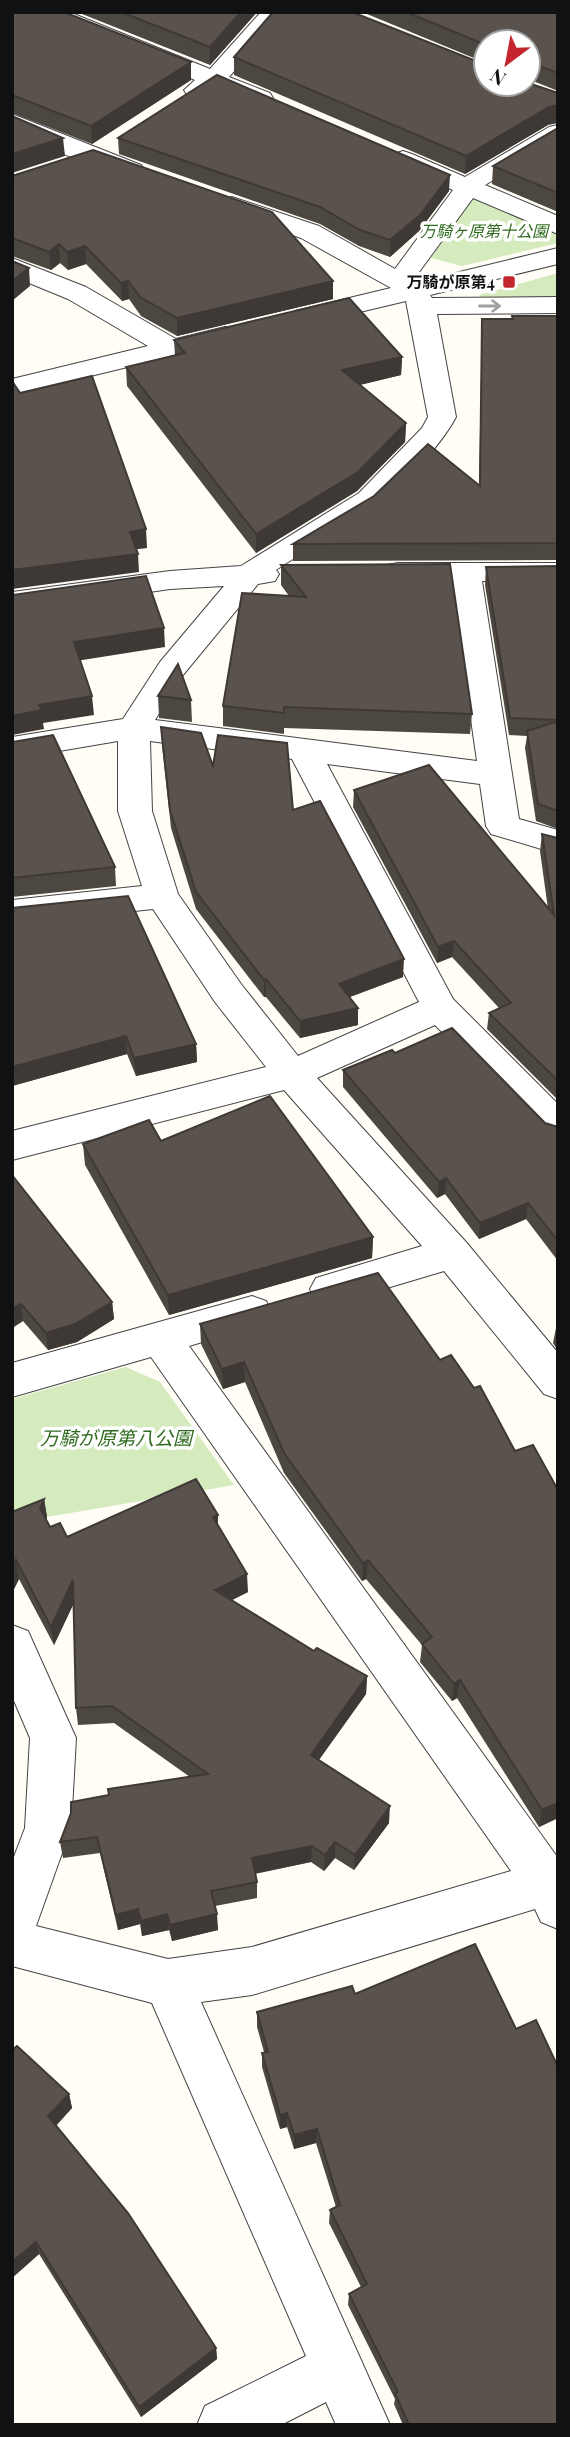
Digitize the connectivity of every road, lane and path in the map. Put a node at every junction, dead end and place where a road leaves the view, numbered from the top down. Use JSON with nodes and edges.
{"nodes":[{"id":1,"x":48,"y":12,"type":"edge"},
{"id":2,"x":274,"y":12,"type":"edge"},
{"id":3,"x":215,"y":78,"type":"junction"},
{"id":4,"x":278,"y":105,"type":"edge"},
{"id":5,"x":171,"y":107,"type":"edge"},
{"id":6,"x":12,"y":121,"type":"edge"},
{"id":7,"x":558,"y":132,"type":"edge"},
{"id":8,"x":116,"y":143,"type":"edge"},
{"id":9,"x":380,"y":149,"type":"edge"},
{"id":10,"x":94,"y":157,"type":"junction"},
{"id":11,"x":59,"y":169,"type":"edge"},
{"id":12,"x":158,"y":179,"type":"edge"},
{"id":13,"x":468,"y":187,"type":"junction"},
{"id":14,"x":208,"y":197,"type":"edge"},
{"id":15,"x":558,"y":226,"type":"edge"},
{"id":16,"x":558,"y":256,"type":"edge"},
{"id":17,"x":12,"y":266,"type":"edge"},
{"id":18,"x":412,"y":293,"type":"junction"},
{"id":19,"x":558,"y":305,"type":"edge"},
{"id":20,"x":280,"y":323,"type":"edge"},
{"id":21,"x":253,"y":329,"type":"edge"},
{"id":22,"x":172,"y":348,"type":"junction"},
{"id":23,"x":12,"y":387,"type":"edge"},
{"id":24,"x":371,"y":572,"type":"edge"},
{"id":25,"x":465,"y":572,"type":"junction"},
{"id":26,"x":558,"y":572,"type":"edge"},
{"id":27,"x":304,"y":573,"type":"edge"},
{"id":28,"x":250,"y":574,"type":"junction"},
{"id":29,"x":12,"y":602,"type":"edge"},
{"id":30,"x":134,"y":728,"type":"junction"},
{"id":31,"x":12,"y":748,"type":"edge"},
{"id":32,"x":303,"y":749,"type":"junction"},
{"id":33,"x":497,"y":775,"type":"junction"},
{"id":34,"x":558,"y":842,"type":"edge"},
{"id":35,"x":162,"y":896,"type":"junction"},
{"id":36,"x":12,"y":912,"type":"edge"},
{"id":37,"x":440,"y":1008,"type":"junction"},
{"id":38,"x":292,"y":1074,"type":"junction"},
{"id":39,"x":558,"y":1128,"type":"edge"},
{"id":40,"x":12,"y":1146,"type":"edge"},
{"id":41,"x":452,"y":1253,"type":"junction"},
{"id":42,"x":161,"y":1339,"type":"junction"},
{"id":43,"x":12,"y":1380,"type":"edge"},
{"id":44,"x":558,"y":1382,"type":"edge"},
{"id":45,"x":12,"y":1645,"type":"edge"},
{"id":46,"x":554,"y":1890,"type":"edge"},
{"id":47,"x":12,"y":1927,"type":"edge"},
{"id":48,"x":12,"y":1944,"type":"edge"},
{"id":49,"x":168,"y":1983,"type":"junction"},
{"id":50,"x":338,"y":2368,"type":"junction"},
{"id":51,"x":224,"y":2425,"type":"edge"},
{"id":52,"x":363,"y":2425,"type":"edge"}],
"edges":[{"from":1,"to":3,"type":"street"},
{"from":2,"to":3,"type":"street"},
{"from":3,"to":4,"type":"street"},
{"from":3,"to":5,"type":"street"},
{"from":6,"to":10,"type":"street"},
{"from":7,"to":13,"type":"street"},
{"from":8,"to":10,"type":"street"},
{"from":9,"to":13,"type":"street"},
{"from":10,"to":11,"type":"street"},
{"from":10,"to":12,"type":"street"},
{"from":13,"to":15,"type":"street"},
{"from":13,"to":18,"type":"street"},
{"from":14,"to":18,"type":"street"},
{"from":16,"to":18,"type":"street"},
{"from":17,"to":22,"type":"street"},
{"from":18,"to":19,"type":"street","one_way":true},
{"from":18,"to":20,"type":"street"},
{"from":18,"to":28,"type":"street"},
{"from":21,"to":22,"type":"street"},
{"from":22,"to":23,"type":"street"},
{"from":24,"to":25,"type":"street"},
{"from":25,"to":26,"type":"street"},
{"from":25,"to":33,"type":"street"},
{"from":27,"to":28,"type":"street"},
{"from":28,"to":29,"type":"street"},
{"from":28,"to":30,"type":"street"},
{"from":30,"to":31,"type":"street"},
{"from":30,"to":32,"type":"street"},
{"from":30,"to":35,"type":"street"},
{"from":32,"to":33,"type":"street"},
{"from":32,"to":37,"type":"street"},
{"from":33,"to":34,"type":"street"},
{"from":35,"to":36,"type":"street"},
{"from":35,"to":38,"type":"street"},
{"from":37,"to":38,"type":"street"},
{"from":37,"to":39,"type":"street"},
{"from":38,"to":40,"type":"street"},
{"from":38,"to":41,"type":"street"},
{"from":41,"to":42,"type":"street"},
{"from":41,"to":44,"type":"street"},
{"from":42,"to":43,"type":"street"},
{"from":42,"to":46,"type":"street"},
{"from":45,"to":47,"type":"street"},
{"from":46,"to":49,"type":"street"},
{"from":48,"to":49,"type":"street"},
{"from":49,"to":50,"type":"street"},
{"from":50,"to":51,"type":"street"},
{"from":50,"to":52,"type":"street"}]}
